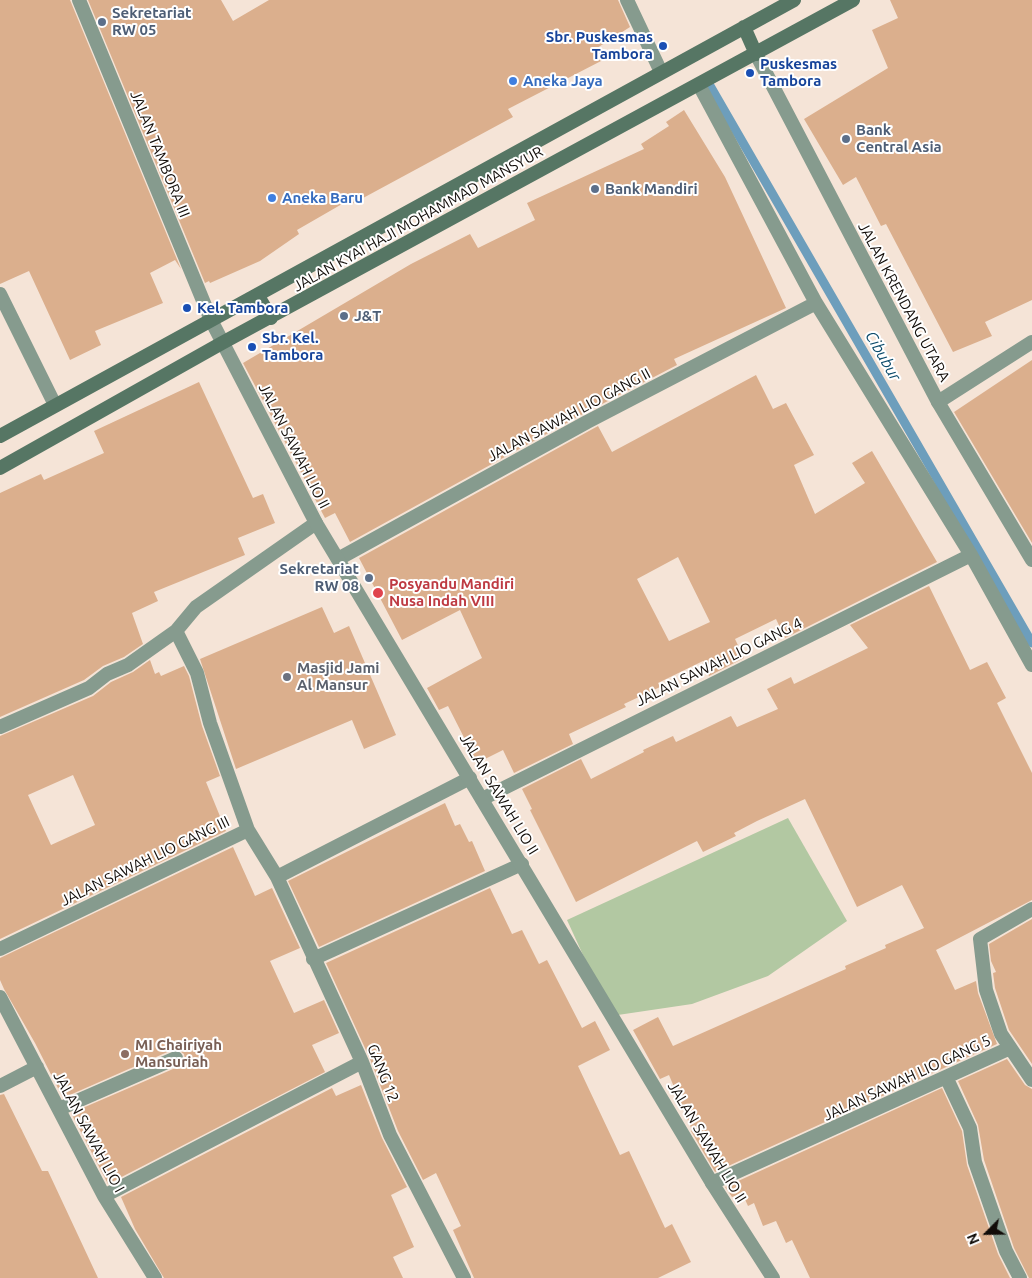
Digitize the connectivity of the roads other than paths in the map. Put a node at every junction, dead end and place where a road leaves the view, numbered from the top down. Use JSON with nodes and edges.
{"nodes":[{"id":1,"x":80,"y":0,"type":"edge"},
{"id":2,"x":627,"y":0,"type":"edge"},
{"id":3,"x":794,"y":0,"type":"edge"},
{"id":4,"x":853,"y":0,"type":"edge"},
{"id":5,"x":744,"y":27,"type":"junction"},
{"id":6,"x":756,"y":54,"type":"junction"},
{"id":7,"x":661,"y":72,"type":"junction"},
{"id":8,"x":699,"y":85,"type":"junction"},
{"id":9,"x":0,"y":294,"type":"edge"},
{"id":10,"x":258,"y":296,"type":"junction"},
{"id":11,"x":816,"y":303,"type":"junction"},
{"id":12,"x":271,"y":318,"type":"junction"},
{"id":13,"x":211,"y":320,"type":"junction"},
{"id":14,"x":1032,"y":342,"type":"edge"},
{"id":15,"x":222,"y":343,"type":"junction"},
{"id":16,"x":938,"y":402,"type":"junction"},
{"id":17,"x":55,"y":404,"type":"junction"},
{"id":18,"x":0,"y":436,"type":"edge"},
{"id":19,"x":0,"y":468,"type":"edge"},
{"id":20,"x":316,"y":523,"type":"junction"},
{"id":21,"x":971,"y":555,"type":"junction"},
{"id":22,"x":338,"y":559,"type":"junction"},
{"id":23,"x":1032,"y":560,"type":"edge"},
{"id":24,"x":176,"y":631,"type":"junction"},
{"id":25,"x":1032,"y":665,"type":"edge"},
{"id":26,"x":0,"y":727,"type":"edge"},
{"id":27,"x":470,"y":778,"type":"junction"},
{"id":28,"x":482,"y":799,"type":"junction"},
{"id":29,"x":248,"y":830,"type":"junction"},
{"id":30,"x":522,"y":864,"type":"junction"},
{"id":31,"x":276,"y":877,"type":"junction"},
{"id":32,"x":1032,"y":909,"type":"edge"},
{"id":33,"x":0,"y":948,"type":"edge"},
{"id":34,"x":313,"y":959,"type":"junction"},
{"id":35,"x":0,"y":998,"type":"edge"},
{"id":36,"x":1010,"y":1048,"type":"junction"},
{"id":37,"x":176,"y":1058,"type":"dead end"},
{"id":38,"x":362,"y":1062,"type":"junction"},
{"id":39,"x":37,"y":1067,"type":"junction"},
{"id":40,"x":947,"y":1079,"type":"junction"},
{"id":41,"x":1032,"y":1080,"type":"edge"},
{"id":42,"x":0,"y":1086,"type":"edge"},
{"id":43,"x":59,"y":1109,"type":"junction"},
{"id":44,"x":712,"y":1184,"type":"junction"},
{"id":45,"x":104,"y":1196,"type":"junction"},
{"id":46,"x":155,"y":1278,"type":"edge"},
{"id":47,"x":464,"y":1278,"type":"edge"},
{"id":48,"x":773,"y":1278,"type":"edge"},
{"id":49,"x":1020,"y":1278,"type":"edge"}],
"edges":[{"from":1,"to":13,"type":"street","name":"JALAN TAMBORA III"},
{"from":2,"to":7,"type":"street"},
{"from":3,"to":5,"type":"main road","name":"JALAN KYAI HAJI MOHAMMAD MANSYUR"},
{"from":4,"to":6,"type":"main road","name":"JALAN KYAI HAJI MOHAMMAD MANSYUR"},
{"from":5,"to":6,"type":"main road"},
{"from":5,"to":7,"type":"main road","name":"JALAN KYAI HAJI MOHAMMAD MANSYUR"},
{"from":6,"to":8,"type":"main road","name":"JALAN KYAI HAJI MOHAMMAD MANSYUR"},
{"from":6,"to":16,"type":"street","name":"JALAN KRENDANG UTARA"},
{"from":7,"to":10,"type":"main road","name":"JALAN KYAI HAJI MOHAMMAD MANSYUR"},
{"from":8,"to":11,"type":"street"},
{"from":8,"to":12,"type":"main road","name":"JALAN KYAI HAJI MOHAMMAD MANSYUR"},
{"from":9,"to":17,"type":"street"},
{"from":10,"to":12,"type":"main road"},
{"from":10,"to":13,"type":"main road","name":"JALAN KYAI HAJI MOHAMMAD MANSYUR"},
{"from":11,"to":21,"type":"street"},
{"from":11,"to":22,"type":"street","name":"JALAN SAWAH LIO GANG II"},
{"from":12,"to":15,"type":"main road","name":"JALAN KYAI HAJI MOHAMMAD MANSYUR"},
{"from":13,"to":15,"type":"street","name":"JALAN SAWAH LIO II"},
{"from":13,"to":17,"type":"main road","name":"JALAN KYAI HAJI MOHAMMAD MANSYUR"},
{"from":14,"to":16,"type":"street"},
{"from":15,"to":19,"type":"main road","name":"JALAN KYAI HAJI MOHAMMAD MANSYUR"},
{"from":15,"to":20,"type":"street","name":"JALAN SAWAH LIO II"},
{"from":16,"to":23,"type":"street","name":"JALAN KRENDANG UTARA"},
{"from":17,"to":18,"type":"main road","name":"JALAN KYAI HAJI MOHAMMAD MANSYUR"},
{"from":20,"to":22,"type":"street","name":"JALAN SAWAH LIO II"},
{"from":20,"to":24,"type":"street"},
{"from":21,"to":25,"type":"street"},
{"from":21,"to":28,"type":"street","name":"JALAN SAWAH LIO GANG 4"},
{"from":22,"to":27,"type":"street","name":"JALAN SAWAH LIO II"},
{"from":24,"to":26,"type":"street"},
{"from":24,"to":29,"type":"street"},
{"from":27,"to":28,"type":"street","name":"JALAN SAWAH LIO II"},
{"from":27,"to":31,"type":"street"},
{"from":28,"to":30,"type":"street","name":"JALAN SAWAH LIO II"},
{"from":29,"to":31,"type":"street","name":"JALAN SAWAH LIO GANG III"},
{"from":29,"to":33,"type":"street","name":"JALAN SAWAH LIO GANG III"},
{"from":30,"to":34,"type":"street"},
{"from":30,"to":44,"type":"street","name":"JALAN SAWAH LIO II"},
{"from":31,"to":34,"type":"street","name":"GANG 12"},
{"from":32,"to":36,"type":"street","name":"JALAN SAWAH LIO GANG 5"},
{"from":34,"to":38,"type":"street","name":"GANG 12"},
{"from":35,"to":39,"type":"street","name":"JALAN SAWAH LIO I"},
{"from":36,"to":40,"type":"street","name":"JALAN SAWAH LIO GANG 5"},
{"from":36,"to":41,"type":"street"},
{"from":37,"to":43,"type":"street"},
{"from":38,"to":45,"type":"street"},
{"from":38,"to":47,"type":"street","name":"GANG 12"},
{"from":39,"to":42,"type":"street"},
{"from":39,"to":43,"type":"street","name":"JALAN SAWAH LIO I"},
{"from":40,"to":44,"type":"street","name":"JALAN SAWAH LIO GANG 5"},
{"from":40,"to":49,"type":"street"},
{"from":43,"to":45,"type":"street","name":"JALAN SAWAH LIO I"},
{"from":44,"to":48,"type":"street","name":"JALAN SAWAH LIO II"},
{"from":45,"to":46,"type":"street","name":"JALAN SAWAH LIO I"}]}
